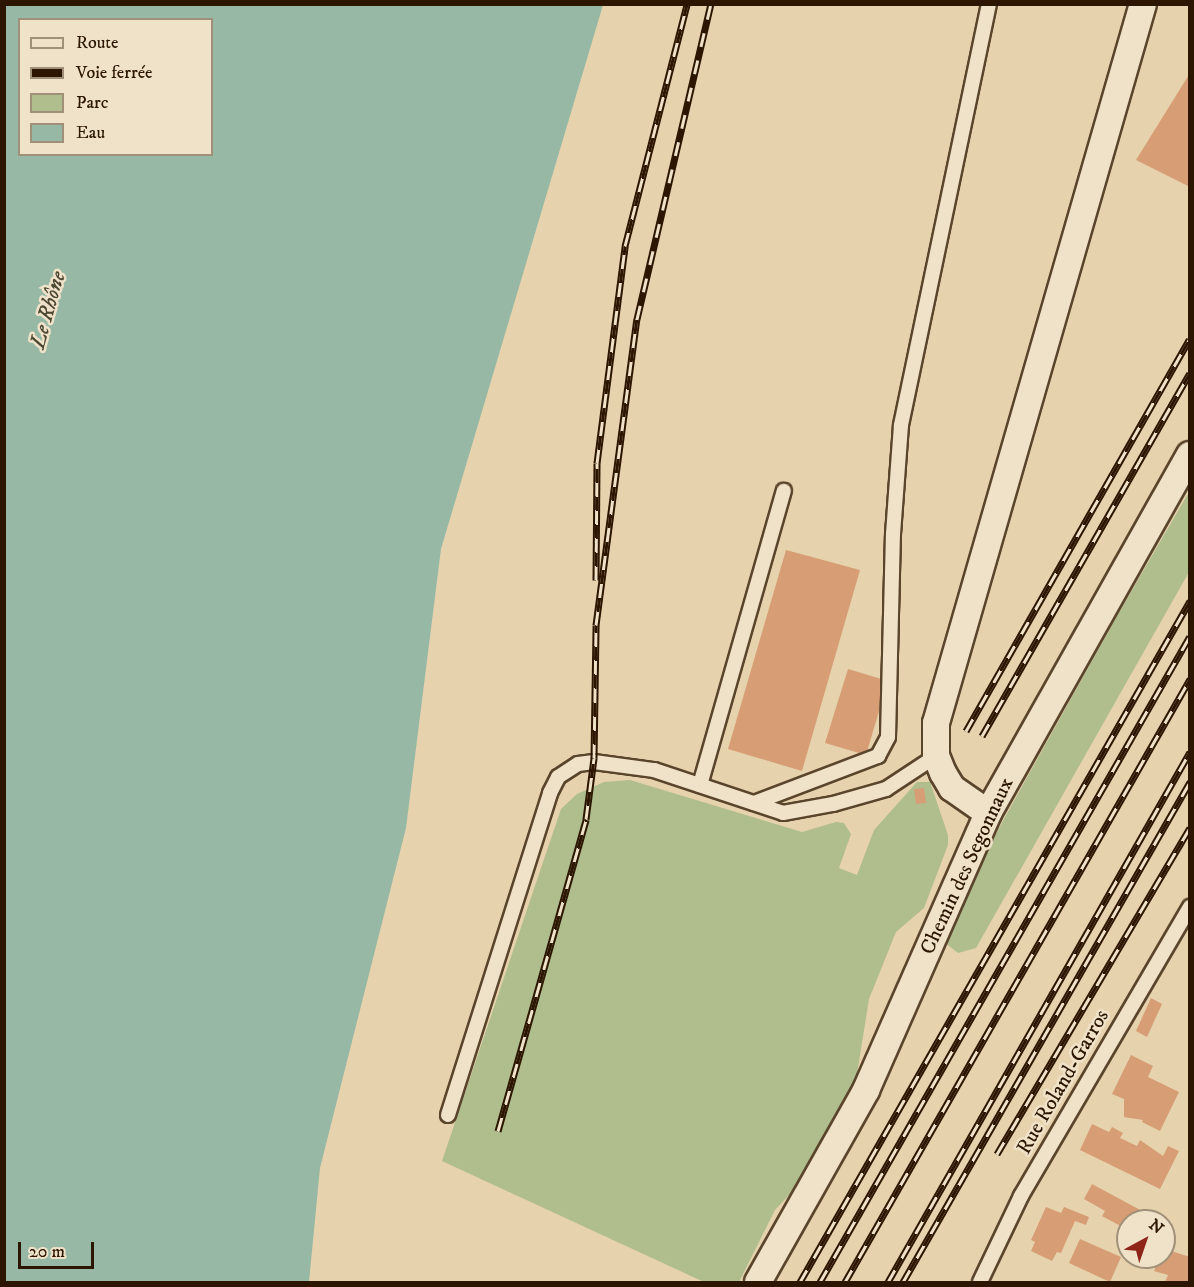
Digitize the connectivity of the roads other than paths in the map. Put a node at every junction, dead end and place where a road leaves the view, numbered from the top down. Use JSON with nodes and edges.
{"nodes":[{"id":1,"x":989,"y":4,"type":"edge"},
{"id":2,"x":1143,"y":4,"type":"edge"},
{"id":3,"x":1190,"y":455,"type":"edge"},
{"id":4,"x":784,"y":491,"type":"dead end"},
{"id":5,"x":936,"y":756,"type":"junction"},
{"id":6,"x":700,"y":785,"type":"junction"},
{"id":7,"x":754,"y":803,"type":"junction"},
{"id":8,"x":988,"y":813,"type":"junction"},
{"id":9,"x":1190,"y":907,"type":"edge"},
{"id":10,"x":448,"y":1115,"type":"dead end"},
{"id":11,"x":758,"y":1282,"type":"edge"},
{"id":12,"x":980,"y":1282,"type":"edge"}],
"edges":[{"from":1,"to":7,"type":"lane"},
{"from":2,"to":5,"type":"street"},
{"from":3,"to":8,"type":"street","name":"Chemin des Segonnaux"},
{"from":4,"to":6,"type":"lane"},
{"from":5,"to":7,"type":"lane"},
{"from":5,"to":8,"type":"street"},
{"from":6,"to":7,"type":"lane"},
{"from":6,"to":10,"type":"lane"},
{"from":8,"to":11,"type":"street","name":"Chemin des Segonnaux"},
{"from":9,"to":12,"type":"lane","name":"Rue Roland-Garros"}]}
